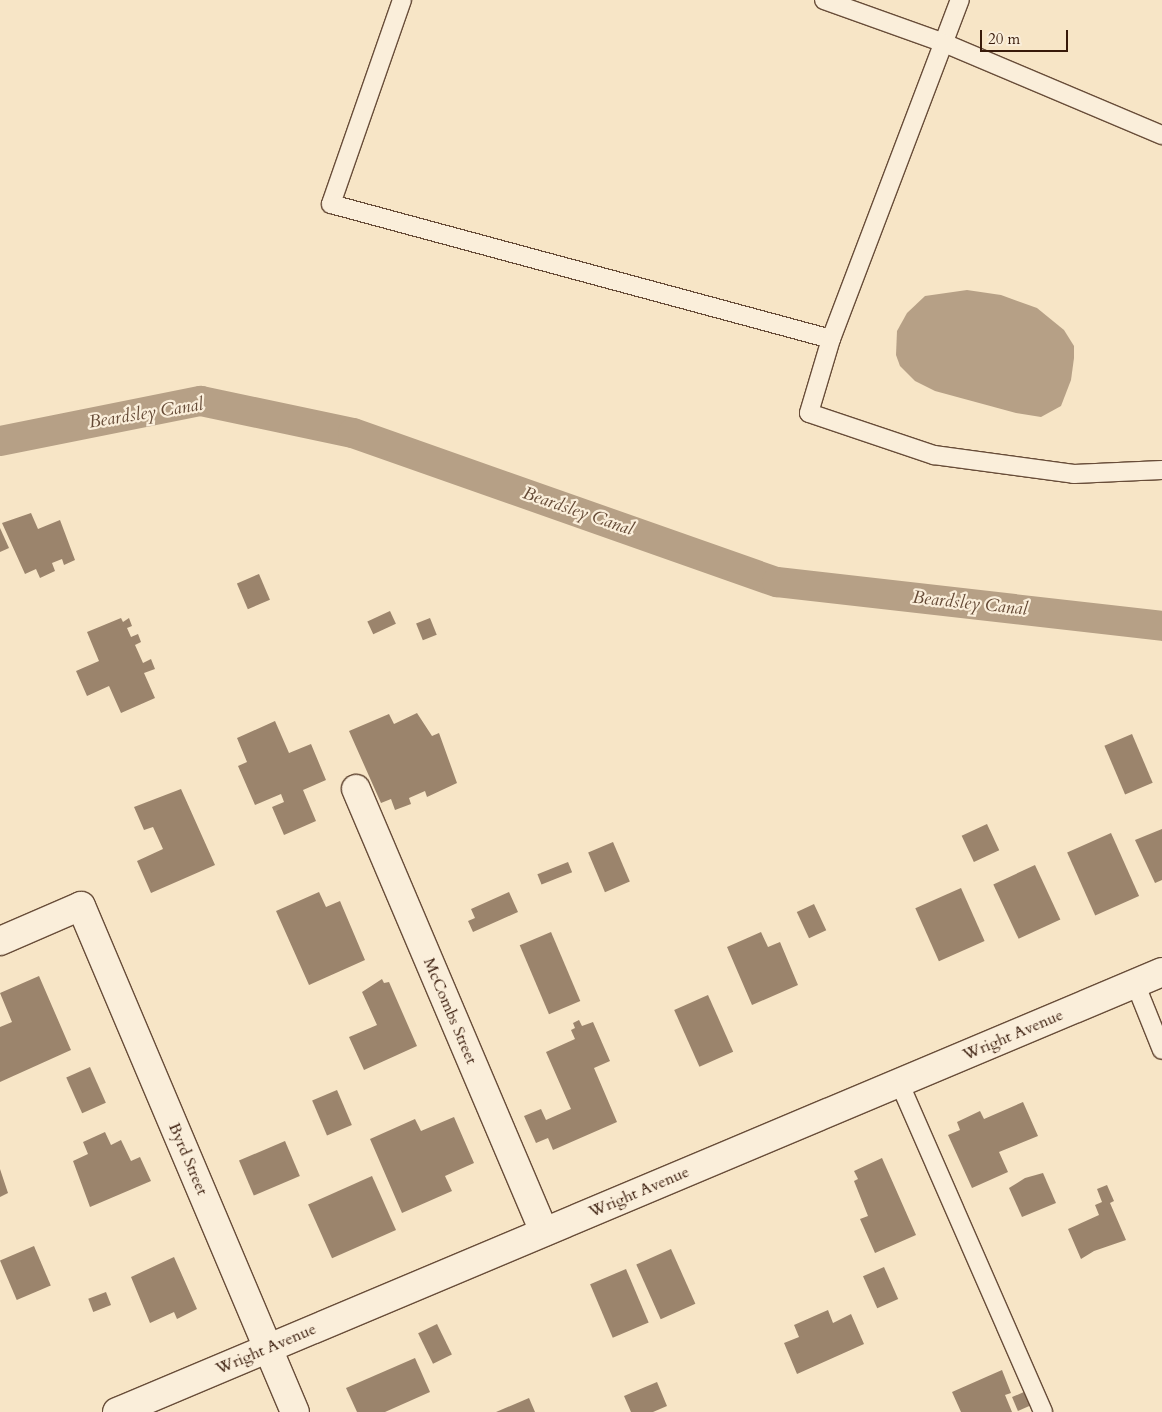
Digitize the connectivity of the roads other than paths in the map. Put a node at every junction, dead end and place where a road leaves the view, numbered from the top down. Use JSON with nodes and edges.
{"nodes":[{"id":1,"x":402,"y":0,"type":"edge"},
{"id":2,"x":824,"y":0,"type":"edge"},
{"id":3,"x":960,"y":0,"type":"edge"},
{"id":4,"x":944,"y":43,"type":"junction"},
{"id":5,"x":1162,"y":134,"type":"edge"},
{"id":6,"x":830,"y":339,"type":"junction"},
{"id":7,"x":1162,"y":470,"type":"edge"},
{"id":8,"x":356,"y":789,"type":"dead end"},
{"id":9,"x":0,"y":941,"type":"edge"},
{"id":10,"x":1162,"y":972,"type":"edge"},
{"id":11,"x":1134,"y":983,"type":"junction"},
{"id":12,"x":1162,"y":1050,"type":"edge"},
{"id":13,"x":900,"y":1082,"type":"junction"},
{"id":14,"x":544,"y":1232,"type":"junction"},
{"id":15,"x":268,"y":1348,"type":"junction"},
{"id":16,"x":117,"y":1412,"type":"edge"},
{"id":17,"x":295,"y":1412,"type":"edge"},
{"id":18,"x":1043,"y":1412,"type":"edge"}],
"edges":[{"from":1,"to":6,"type":"lane"},
{"from":2,"to":4,"type":"lane"},
{"from":3,"to":4,"type":"lane"},
{"from":4,"to":5,"type":"lane"},
{"from":4,"to":6,"type":"lane"},
{"from":6,"to":7,"type":"lane"},
{"from":8,"to":14,"type":"street","name":"McCombs Street"},
{"from":9,"to":15,"type":"street","name":"Byrd Street"},
{"from":10,"to":11,"type":"street","name":"Wright Avenue"},
{"from":11,"to":12,"type":"lane"},
{"from":11,"to":13,"type":"street","name":"Wright Avenue"},
{"from":13,"to":14,"type":"street","name":"Wright Avenue"},
{"from":13,"to":18,"type":"lane"},
{"from":14,"to":15,"type":"street","name":"Wright Avenue"},
{"from":15,"to":16,"type":"street","name":"Wright Avenue"},
{"from":15,"to":17,"type":"street","name":"Byrd Street"}]}
